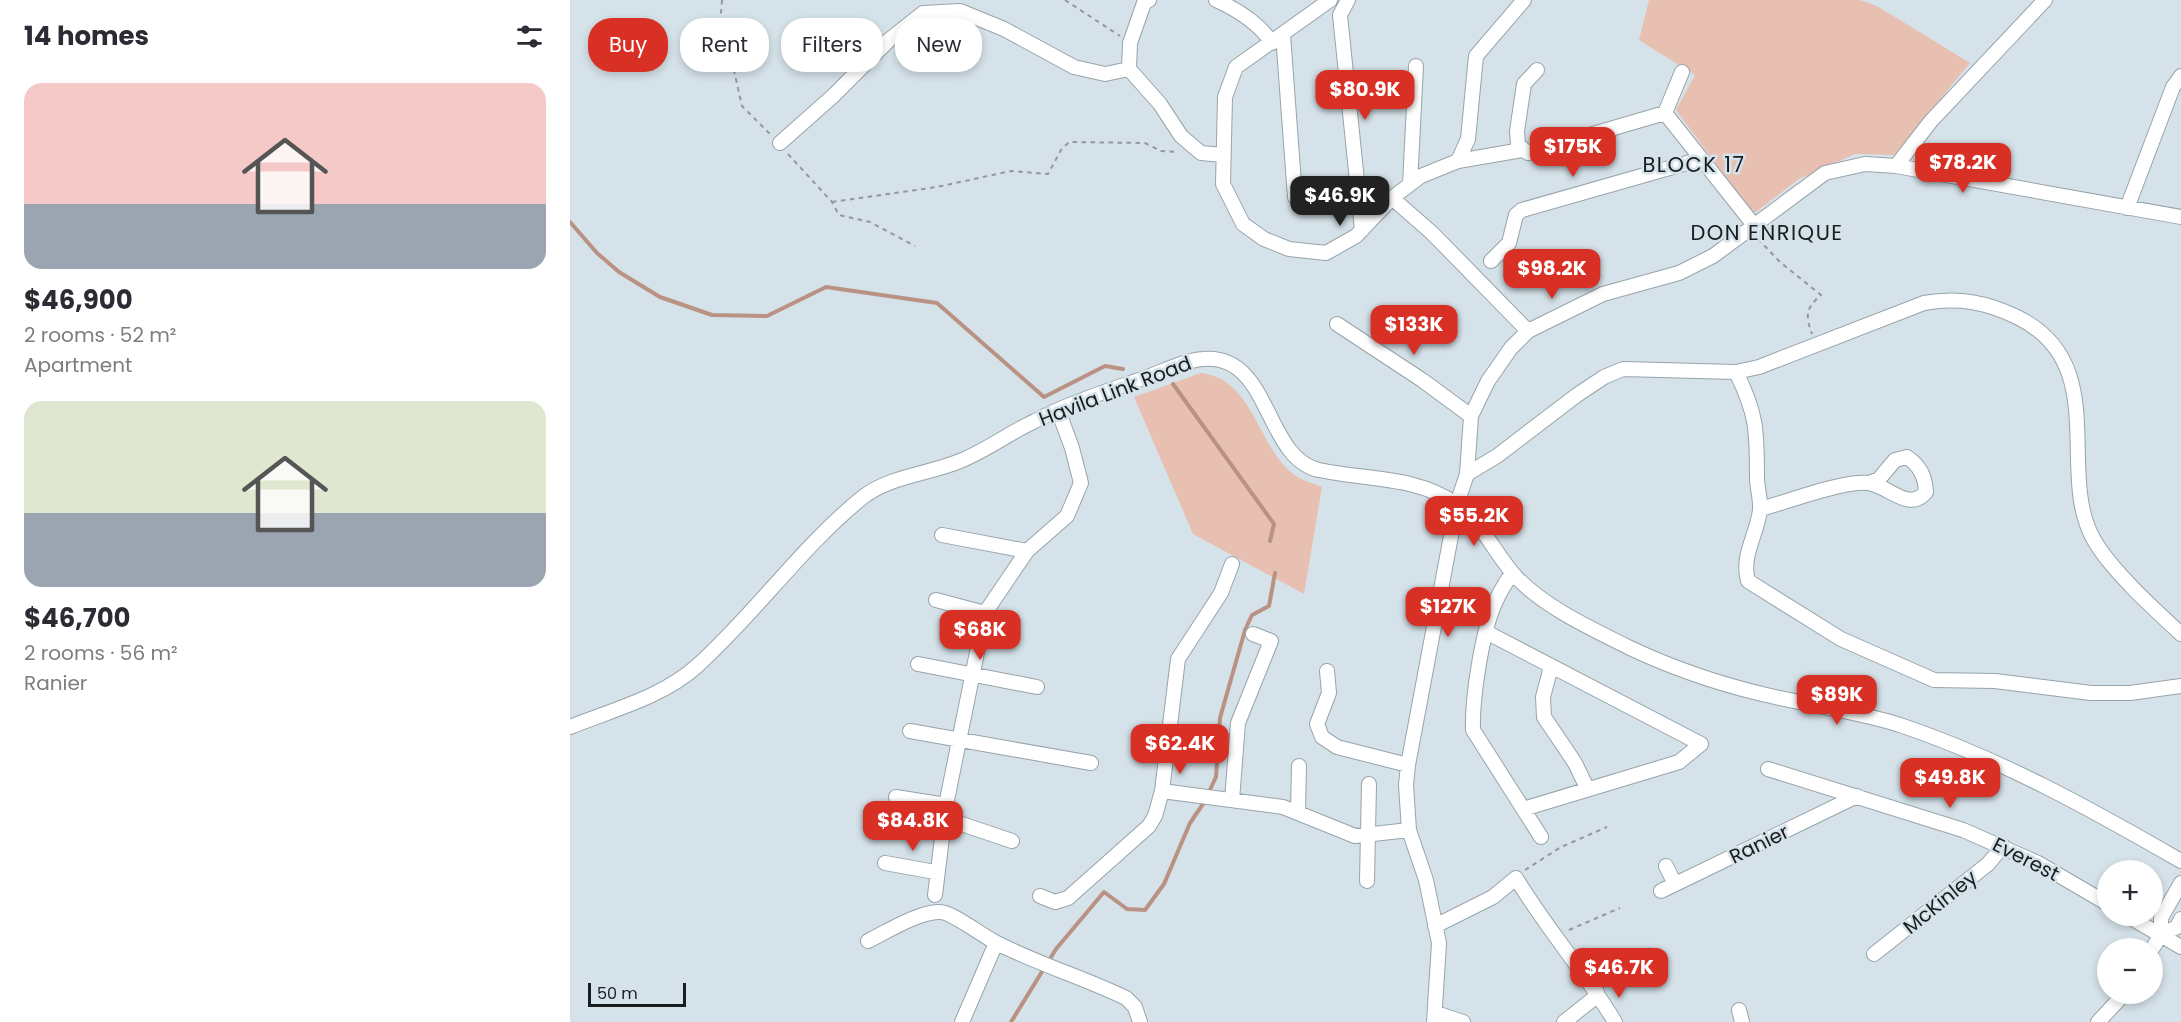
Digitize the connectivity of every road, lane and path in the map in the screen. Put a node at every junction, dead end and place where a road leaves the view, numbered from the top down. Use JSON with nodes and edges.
{"nodes":[{"id":1,"x":1065,"y":0,"type":"edge"},
{"id":2,"x":1149,"y":0,"type":"edge"},
{"id":3,"x":1216,"y":0,"type":"edge"},
{"id":4,"x":1330,"y":0,"type":"edge"},
{"id":5,"x":1348,"y":0,"type":"edge"},
{"id":6,"x":1524,"y":0,"type":"edge"},
{"id":7,"x":2045,"y":0,"type":"edge"},
{"id":8,"x":1277,"y":39,"type":"junction"},
{"id":9,"x":1130,"y":43,"type":"junction"},
{"id":10,"x":1416,"y":66,"type":"dead end"},
{"id":11,"x":1129,"y":69,"type":"junction"},
{"id":12,"x":1537,"y":70,"type":"dead end"},
{"id":13,"x":1682,"y":72,"type":"dead end"},
{"id":14,"x":2181,"y":76,"type":"edge"},
{"id":15,"x":1665,"y":114,"type":"junction"},
{"id":16,"x":780,"y":143,"type":"dead end"},
{"id":17,"x":1522,"y":150,"type":"junction"},
{"id":18,"x":1201,"y":153,"type":"junction"},
{"id":19,"x":1223,"y":155,"type":"junction"},
{"id":20,"x":1701,"y":159,"type":"junction"},
{"id":21,"x":1458,"y":161,"type":"junction"},
{"id":22,"x":1896,"y":166,"type":"junction"},
{"id":23,"x":1410,"y":184,"type":"junction"},
{"id":24,"x":1295,"y":197,"type":"dead end"},
{"id":25,"x":1392,"y":198,"type":"junction"},
{"id":26,"x":832,"y":202,"type":"dead end"},
{"id":27,"x":2127,"y":208,"type":"junction"},
{"id":28,"x":2181,"y":217,"type":"edge"},
{"id":29,"x":1747,"y":229,"type":"junction"},
{"id":30,"x":1362,"y":230,"type":"junction"},
{"id":31,"x":1491,"y":261,"type":"dead end"},
{"id":32,"x":1337,"y":324,"type":"dead end"},
{"id":33,"x":1528,"y":331,"type":"junction"},
{"id":34,"x":1815,"y":344,"type":"junction"},
{"id":35,"x":1736,"y":372,"type":"junction"},
{"id":36,"x":1058,"y":410,"type":"junction"},
{"id":37,"x":1471,"y":416,"type":"junction"},
{"id":38,"x":1467,"y":474,"type":"junction"},
{"id":39,"x":1869,"y":483,"type":"dead end"},
{"id":40,"x":1457,"y":504,"type":"junction"},
{"id":41,"x":1760,"y":509,"type":"junction"},
{"id":42,"x":942,"y":535,"type":"dead end"},
{"id":43,"x":1027,"y":551,"type":"junction"},
{"id":44,"x":1232,"y":564,"type":"dead end"},
{"id":45,"x":1512,"y":573,"type":"junction"},
{"id":46,"x":936,"y":600,"type":"dead end"},
{"id":47,"x":985,"y":613,"type":"junction"},
{"id":48,"x":1486,"y":632,"type":"junction"},
{"id":49,"x":1253,"y":634,"type":"dead end"},
{"id":50,"x":2181,"y":634,"type":"edge"},
{"id":51,"x":918,"y":664,"type":"dead end"},
{"id":52,"x":1551,"y":667,"type":"junction"},
{"id":53,"x":1327,"y":671,"type":"dead end"},
{"id":54,"x":974,"y":676,"type":"junction"},
{"id":55,"x":2181,"y":686,"type":"edge"},
{"id":56,"x":1037,"y":687,"type":"dead end"},
{"id":57,"x":570,"y":727,"type":"edge"},
{"id":58,"x":910,"y":731,"type":"dead end"},
{"id":59,"x":960,"y":741,"type":"junction"},
{"id":60,"x":1092,"y":763,"type":"dead end"},
{"id":61,"x":1408,"y":765,"type":"junction"},
{"id":62,"x":1299,"y":766,"type":"dead end"},
{"id":63,"x":1768,"y":769,"type":"dead end"},
{"id":64,"x":1369,"y":784,"type":"dead end"},
{"id":65,"x":1587,"y":788,"type":"junction"},
{"id":66,"x":1162,"y":791,"type":"junction"},
{"id":67,"x":1857,"y":796,"type":"junction"},
{"id":68,"x":896,"y":797,"type":"dead end"},
{"id":69,"x":1232,"y":800,"type":"junction"},
{"id":70,"x":1523,"y":809,"type":"junction"},
{"id":71,"x":945,"y":811,"type":"junction"},
{"id":72,"x":1298,"y":812,"type":"junction"},
{"id":73,"x":1607,"y":827,"type":"dead end"},
{"id":74,"x":1409,"y":830,"type":"junction"},
{"id":75,"x":1368,"y":836,"type":"junction"},
{"id":76,"x":1541,"y":837,"type":"dead end"},
{"id":77,"x":1012,"y":840,"type":"dead end"},
{"id":78,"x":2003,"y":846,"type":"junction"},
{"id":79,"x":2181,"y":861,"type":"edge"},
{"id":80,"x":885,"y":863,"type":"dead end"},
{"id":81,"x":1666,"y":866,"type":"dead end"},
{"id":82,"x":935,"y":872,"type":"junction"},
{"id":83,"x":1516,"y":878,"type":"junction"},
{"id":84,"x":1367,"y":881,"type":"dead end"},
{"id":85,"x":2181,"y":883,"type":"edge"},
{"id":86,"x":1675,"y":884,"type":"junction"},
{"id":87,"x":1661,"y":891,"type":"dead end"},
{"id":88,"x":935,"y":895,"type":"dead end"},
{"id":89,"x":1040,"y":896,"type":"dead end"},
{"id":90,"x":2097,"y":898,"type":"edge"},
{"id":91,"x":1620,"y":908,"type":"dead end"},
{"id":92,"x":2181,"y":919,"type":"edge"},
{"id":93,"x":1435,"y":926,"type":"junction"},
{"id":94,"x":2145,"y":926,"type":"edge"},
{"id":95,"x":2161,"y":935,"type":"junction"},
{"id":96,"x":1555,"y":936,"type":"junction"},
{"id":97,"x":2159,"y":938,"type":"edge"},
{"id":98,"x":868,"y":941,"type":"dead end"},
{"id":99,"x":996,"y":943,"type":"junction"},
{"id":100,"x":2181,"y":947,"type":"edge"},
{"id":101,"x":1651,"y":948,"type":"dead end"},
{"id":102,"x":1874,"y":954,"type":"dead end"},
{"id":103,"x":1596,"y":991,"type":"junction"},
{"id":104,"x":2115,"y":1004,"type":"edge"},
{"id":105,"x":1435,"y":1017,"type":"edge"},
{"id":106,"x":962,"y":1022,"type":"edge"},
{"id":107,"x":1140,"y":1022,"type":"edge"},
{"id":108,"x":1463,"y":1022,"type":"edge"},
{"id":109,"x":1564,"y":1022,"type":"edge"},
{"id":110,"x":1615,"y":1022,"type":"edge"},
{"id":111,"x":2098,"y":1022,"type":"edge"}],
"edges":[{"from":1,"to":9,"type":"path"},
{"from":2,"to":9,"type":"street"},
{"from":3,"to":8,"type":"street"},
{"from":4,"to":8,"type":"street"},
{"from":5,"to":30,"type":"street"},
{"from":6,"to":21,"type":"street"},
{"from":7,"to":22,"type":"street"},
{"from":8,"to":19,"type":"street"},
{"from":8,"to":24,"type":"street"},
{"from":9,"to":11,"type":"street"},
{"from":10,"to":23,"type":"street"},
{"from":11,"to":16,"type":"street"},
{"from":11,"to":18,"type":"street"},
{"from":12,"to":17,"type":"street"},
{"from":13,"to":15,"type":"street"},
{"from":14,"to":27,"type":"street"},
{"from":15,"to":17,"type":"street"},
{"from":15,"to":20,"type":"street"},
{"from":17,"to":21,"type":"street"},
{"from":18,"to":19,"type":"street"},
{"from":18,"to":26,"type":"path"},
{"from":19,"to":30,"type":"street"},
{"from":20,"to":29,"type":"street"},
{"from":20,"to":31,"type":"street"},
{"from":21,"to":23,"type":"street"},
{"from":22,"to":27,"type":"street"},
{"from":22,"to":29,"type":"street"},
{"from":23,"to":25,"type":"street"},
{"from":25,"to":30,"type":"street"},
{"from":25,"to":33,"type":"street"},
{"from":27,"to":28,"type":"street"},
{"from":29,"to":33,"type":"street"},
{"from":29,"to":34,"type":"path"},
{"from":32,"to":37,"type":"street"},
{"from":33,"to":37,"type":"street"},
{"from":34,"to":35,"type":"street"},
{"from":34,"to":50,"type":"street"},
{"from":35,"to":38,"type":"street"},
{"from":35,"to":41,"type":"street"},
{"from":36,"to":40,"type":"street","name":"Havila Link Road"},
{"from":36,"to":43,"type":"street"},
{"from":36,"to":57,"type":"street","name":"Havila Link Road"},
{"from":37,"to":38,"type":"street"},
{"from":38,"to":40,"type":"street"},
{"from":39,"to":41,"type":"street"},
{"from":40,"to":45,"type":"street","name":"Havila Link Road"},
{"from":40,"to":61,"type":"street"},
{"from":41,"to":55,"type":"street"},
{"from":42,"to":43,"type":"street"},
{"from":43,"to":47,"type":"street"},
{"from":44,"to":66,"type":"street"},
{"from":45,"to":48,"type":"street"},
{"from":45,"to":79,"type":"street","name":"Havila Link Road"},
{"from":46,"to":47,"type":"street"},
{"from":47,"to":54,"type":"street"},
{"from":48,"to":52,"type":"street"},
{"from":48,"to":70,"type":"street"},
{"from":49,"to":69,"type":"street"},
{"from":51,"to":54,"type":"street"},
{"from":52,"to":65,"type":"street"},
{"from":52,"to":65,"type":"street"},
{"from":53,"to":61,"type":"street"},
{"from":54,"to":56,"type":"street"},
{"from":54,"to":59,"type":"street"},
{"from":58,"to":59,"type":"street"},
{"from":59,"to":60,"type":"street"},
{"from":59,"to":71,"type":"street"},
{"from":61,"to":74,"type":"street"},
{"from":62,"to":72,"type":"street"},
{"from":63,"to":67,"type":"street","name":"Everest"},
{"from":64,"to":75,"type":"street"},
{"from":65,"to":70,"type":"street"},
{"from":66,"to":69,"type":"street"},
{"from":66,"to":89,"type":"street"},
{"from":67,"to":78,"type":"street","name":"Everest"},
{"from":67,"to":86,"type":"street","name":"Ranier"},
{"from":68,"to":71,"type":"street"},
{"from":69,"to":72,"type":"street"},
{"from":70,"to":76,"type":"street"},
{"from":71,"to":77,"type":"street"},
{"from":71,"to":82,"type":"street"},
{"from":72,"to":75,"type":"street"},
{"from":73,"to":83,"type":"path"},
{"from":74,"to":75,"type":"street"},
{"from":74,"to":93,"type":"street"},
{"from":75,"to":84,"type":"street"},
{"from":78,"to":90,"type":"street","name":"Everest"},
{"from":78,"to":102,"type":"street","name":"McKinley"},
{"from":80,"to":82,"type":"street"},
{"from":81,"to":86,"type":"street"},
{"from":82,"to":88,"type":"street"},
{"from":83,"to":93,"type":"street"},
{"from":83,"to":96,"type":"street"},
{"from":85,"to":95,"type":"street"},
{"from":86,"to":87,"type":"street","name":"Ranier"},
{"from":91,"to":96,"type":"path"},
{"from":92,"to":95,"type":"street"},
{"from":93,"to":105,"type":"street"},
{"from":94,"to":95,"type":"street"},
{"from":95,"to":97,"type":"street"},
{"from":95,"to":100,"type":"street"},
{"from":96,"to":103,"type":"street"},
{"from":98,"to":99,"type":"street"},
{"from":99,"to":106,"type":"street"},
{"from":99,"to":107,"type":"street"},
{"from":101,"to":103,"type":"path"},
{"from":103,"to":109,"type":"street"},
{"from":103,"to":110,"type":"street"},
{"from":104,"to":111,"type":"street"},
{"from":105,"to":108,"type":"street"}]}
